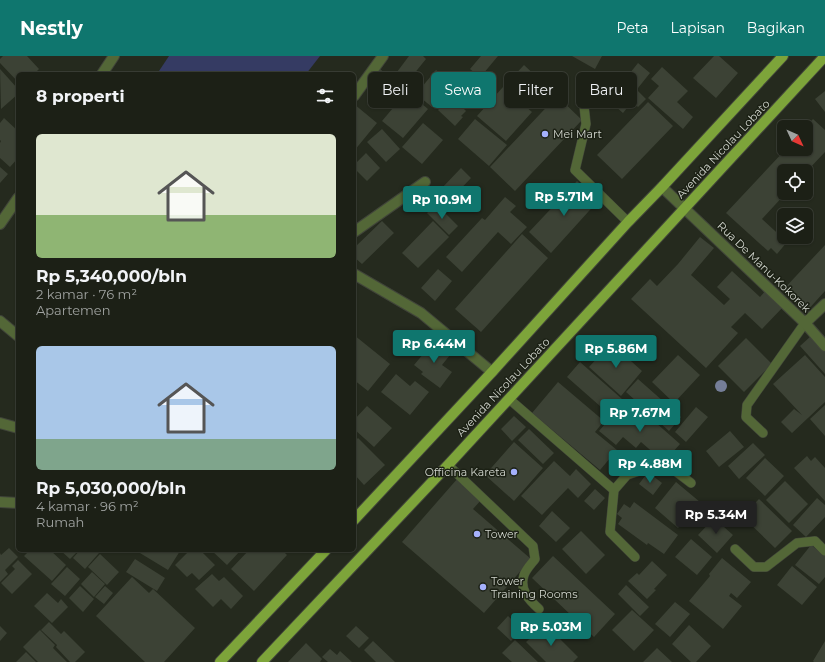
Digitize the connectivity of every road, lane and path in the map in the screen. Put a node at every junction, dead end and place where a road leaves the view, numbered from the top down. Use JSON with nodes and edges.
{"nodes":[{"id":1,"x":114,"y":56,"type":"edge"},
{"id":2,"x":383,"y":56,"type":"edge"},
{"id":3,"x":783,"y":56,"type":"edge"},
{"id":4,"x":825,"y":56,"type":"edge"},
{"id":5,"x":103,"y":72,"type":"edge"},
{"id":6,"x":356,"y":93,"type":"edge"},
{"id":7,"x":584,"y":108,"type":"edge"},
{"id":8,"x":426,"y":182,"type":"dead end"},
{"id":9,"x":662,"y":187,"type":"junction"},
{"id":10,"x":16,"y":201,"type":"edge"},
{"id":11,"x":684,"y":208,"type":"junction"},
{"id":12,"x":628,"y":222,"type":"junction"},
{"id":13,"x":0,"y":224,"type":"edge"},
{"id":14,"x":356,"y":231,"type":"edge"},
{"id":15,"x":356,"y":275,"type":"edge"},
{"id":16,"x":825,"y":304,"type":"edge"},
{"id":17,"x":0,"y":321,"type":"edge"},
{"id":18,"x":805,"y":323,"type":"junction"},
{"id":19,"x":16,"y":334,"type":"edge"},
{"id":20,"x":825,"y":346,"type":"edge"},
{"id":21,"x":492,"y":372,"type":"junction"},
{"id":22,"x":509,"y":399,"type":"junction"},
{"id":23,"x":0,"y":423,"type":"edge"},
{"id":24,"x":16,"y":427,"type":"edge"},
{"id":25,"x":764,"y":433,"type":"dead end"},
{"id":26,"x":448,"y":465,"type":"junction"},
{"id":27,"x":691,"y":484,"type":"dead end"},
{"id":28,"x":614,"y":490,"type":"junction"},
{"id":29,"x":0,"y":502,"type":"edge"},
{"id":30,"x":16,"y":502,"type":"edge"},
{"id":31,"x":356,"y":518,"type":"edge"},
{"id":32,"x":735,"y":549,"type":"dead end"},
{"id":33,"x":825,"y":551,"type":"edge"},
{"id":34,"x":324,"y":552,"type":"edge"},
{"id":35,"x":635,"y":557,"type":"dead end"},
{"id":36,"x":539,"y":609,"type":"dead end"},
{"id":37,"x":220,"y":662,"type":"edge"},
{"id":38,"x":262,"y":662,"type":"edge"}],
"edges":[{"from":1,"to":5,"type":"street"},
{"from":2,"to":6,"type":"street"},
{"from":3,"to":9,"type":"main road","name":"Avenida Nicolau Lobato"},
{"from":4,"to":11,"type":"main road","name":"Avenida Nicolau Lobato"},
{"from":7,"to":12,"type":"lane"},
{"from":8,"to":14,"type":"street"},
{"from":9,"to":11,"type":"street","name":"Rua De Manu-Kokorek"},
{"from":9,"to":12,"type":"main road","name":"Avenida Nicolau Lobato"},
{"from":10,"to":13,"type":"street"},
{"from":11,"to":18,"type":"street","name":"Rua De Manu-Kokorek"},
{"from":11,"to":22,"type":"main road","name":"Avenida Nicolau Lobato"},
{"from":12,"to":21,"type":"main road","name":"Avenida Nicolau Lobato"},
{"from":15,"to":21,"type":"street"},
{"from":16,"to":18,"type":"street"},
{"from":17,"to":19,"type":"street"},
{"from":18,"to":20,"type":"street","name":"Rua De Manu-Kokorek"},
{"from":18,"to":25,"type":"lane"},
{"from":21,"to":31,"type":"main road","name":"Avenida Nicolau Lobato"},
{"from":22,"to":26,"type":"main road","name":"Avenida Nicolau Lobato"},
{"from":22,"to":28,"type":"lane"},
{"from":23,"to":24,"type":"street"},
{"from":26,"to":36,"type":"lane"},
{"from":26,"to":38,"type":"main road","name":"Avenida Nicolau Lobato"},
{"from":27,"to":28,"type":"lane"},
{"from":28,"to":35,"type":"lane"},
{"from":29,"to":30,"type":"street"},
{"from":32,"to":33,"type":"lane"},
{"from":34,"to":37,"type":"main road"}]}
